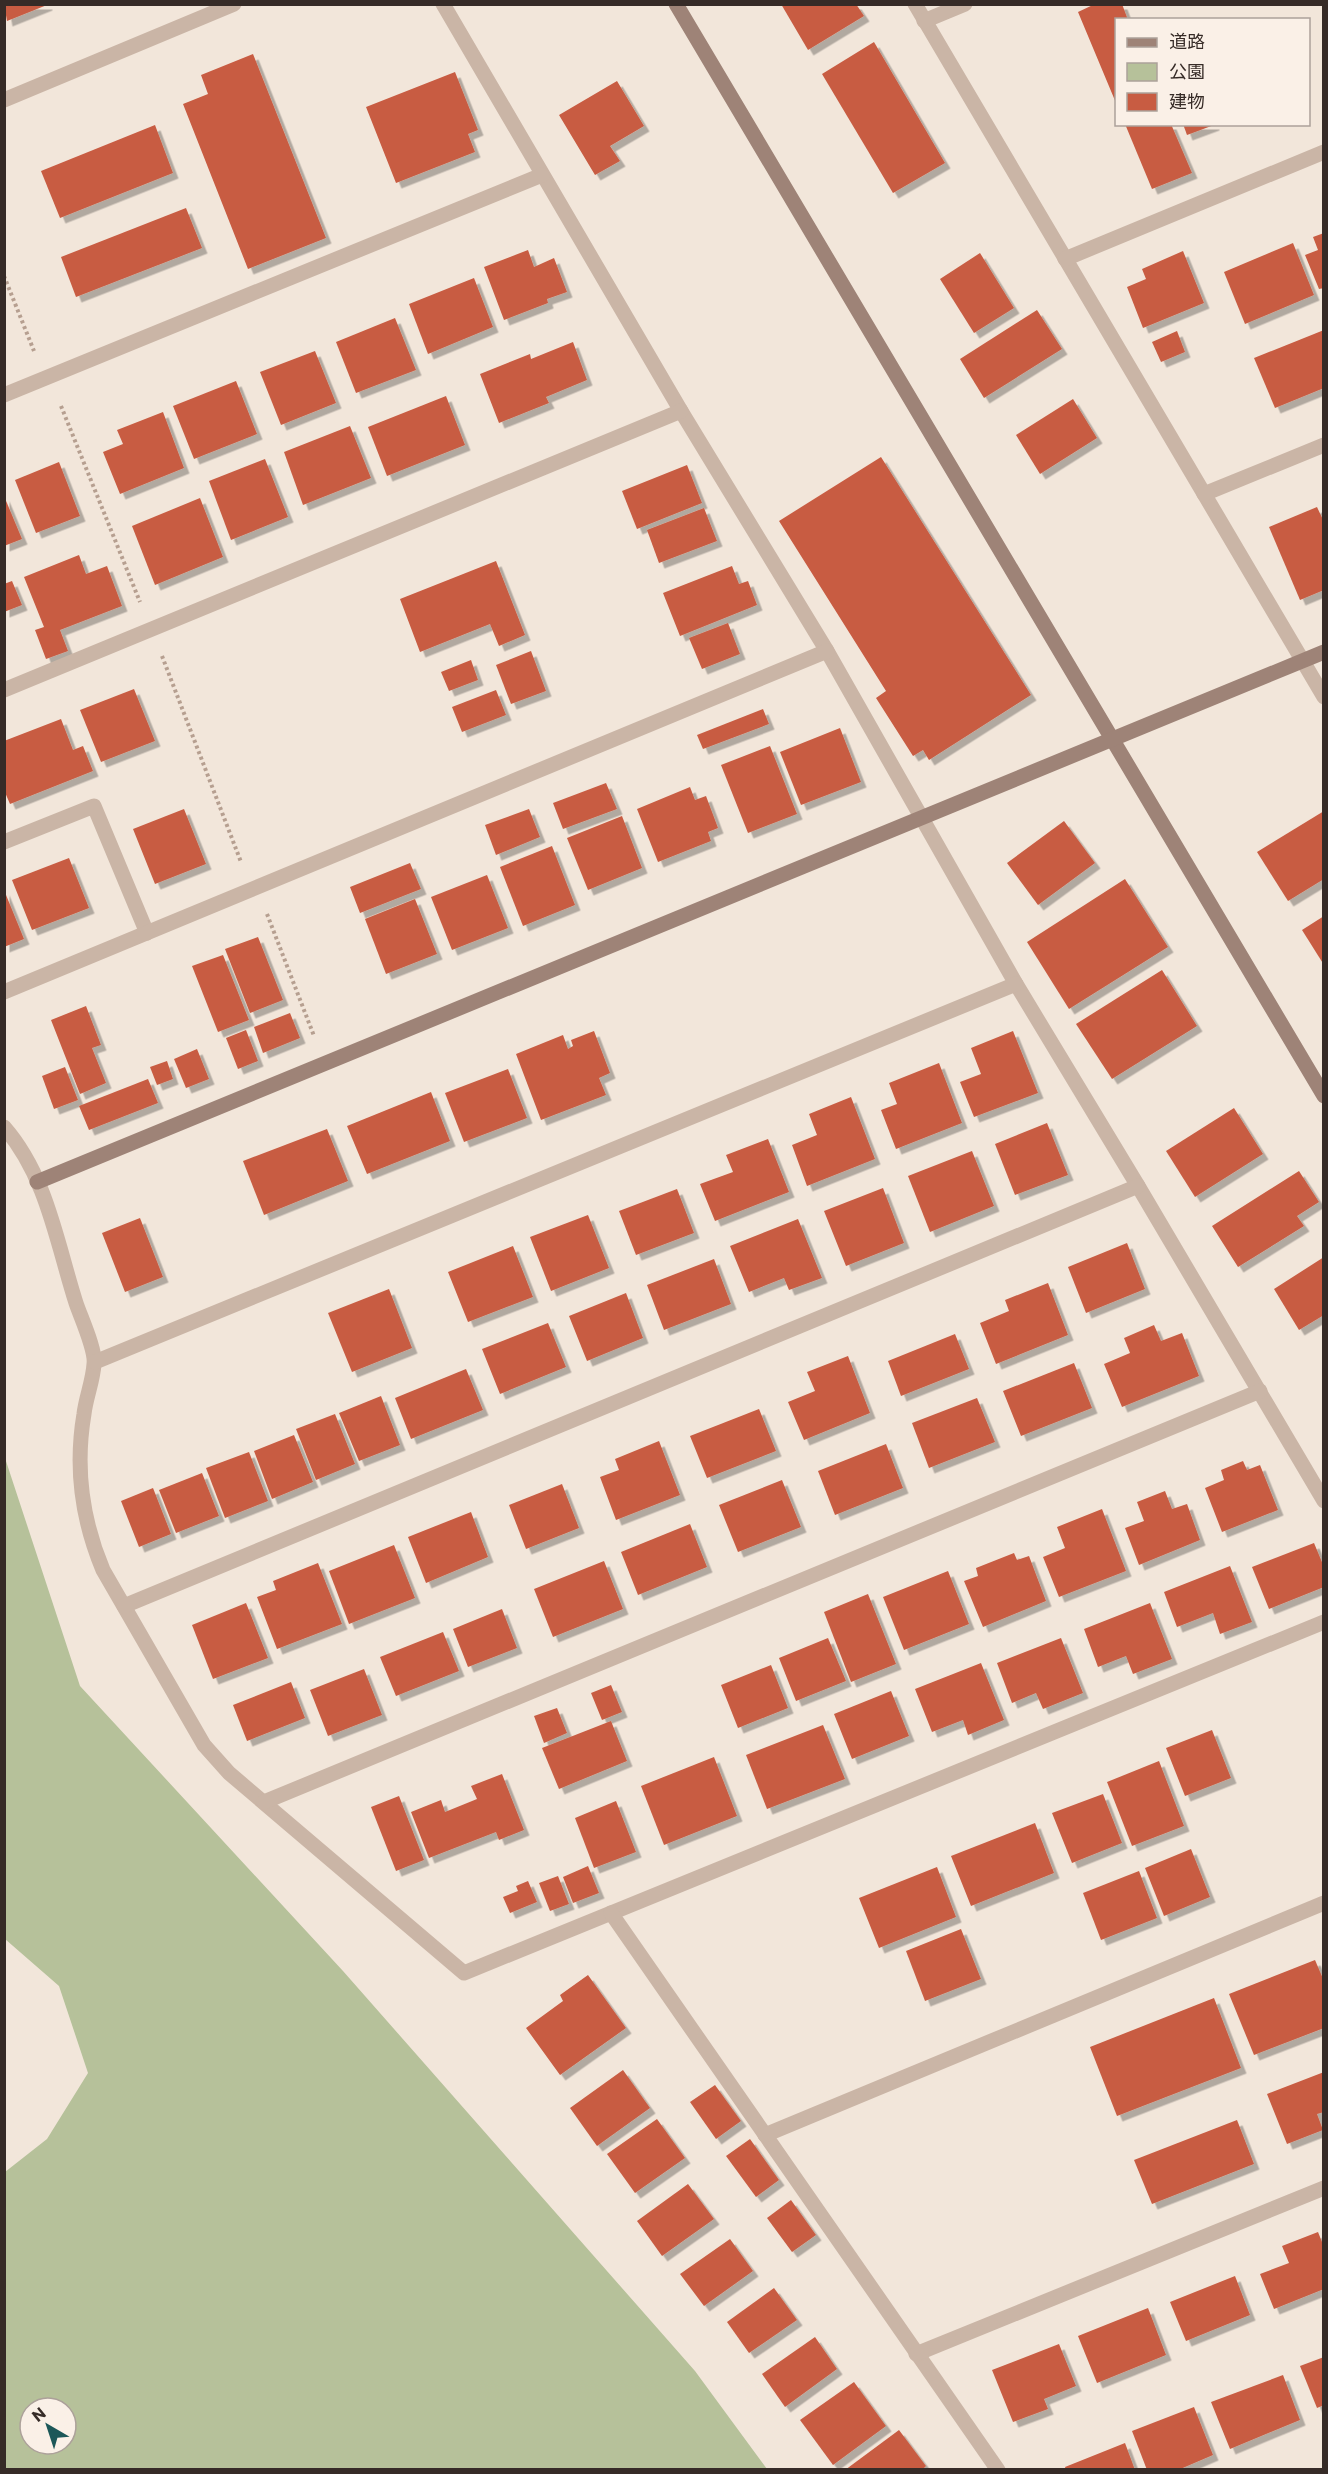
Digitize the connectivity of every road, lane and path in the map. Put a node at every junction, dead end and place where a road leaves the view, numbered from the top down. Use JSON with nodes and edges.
{"nodes":[{"id":1,"x":234,"y":4,"type":"edge"},
{"id":2,"x":443,"y":4,"type":"edge"},
{"id":3,"x":676,"y":4,"type":"edge"},
{"id":4,"x":915,"y":4,"type":"edge"},
{"id":5,"x":965,"y":4,"type":"edge"},
{"id":6,"x":924,"y":21,"type":"junction"},
{"id":7,"x":4,"y":100,"type":"edge"},
{"id":8,"x":1323,"y":152,"type":"edge"},
{"id":9,"x":542,"y":175,"type":"junction"},
{"id":10,"x":1065,"y":259,"type":"junction"},
{"id":11,"x":4,"y":276,"type":"edge"},
{"id":12,"x":49,"y":377,"type":"junction"},
{"id":13,"x":4,"y":395,"type":"edge"},
{"id":14,"x":681,"y":411,"type":"junction"},
{"id":15,"x":1323,"y":445,"type":"edge"},
{"id":16,"x":1204,"y":494,"type":"junction"},
{"id":17,"x":151,"y":630,"type":"junction"},
{"id":18,"x":827,"y":651,"type":"junction"},
{"id":19,"x":1323,"y":652,"type":"edge"},
{"id":20,"x":1302,"y":661,"type":"junction"},
{"id":21,"x":4,"y":690,"type":"edge"},
{"id":22,"x":1323,"y":697,"type":"edge"},
{"id":23,"x":1111,"y":740,"type":"junction"},
{"id":24,"x":921,"y":816,"type":"junction"},
{"id":25,"x":4,"y":842,"type":"edge"},
{"id":26,"x":256,"y":887,"type":"junction"},
{"id":27,"x":147,"y":933,"type":"junction"},
{"id":28,"x":1016,"y":984,"type":"junction"},
{"id":29,"x":4,"y":992,"type":"edge"},
{"id":30,"x":325,"y":1064,"type":"junction"},
{"id":31,"x":1323,"y":1096,"type":"edge"},
{"id":32,"x":4,"y":1127,"type":"edge"},
{"id":33,"x":37,"y":1182,"type":"junction"},
{"id":34,"x":1138,"y":1186,"type":"junction"},
{"id":35,"x":95,"y":1362,"type":"junction"},
{"id":36,"x":1260,"y":1391,"type":"junction"},
{"id":37,"x":1323,"y":1501,"type":"edge"},
{"id":38,"x":124,"y":1606,"type":"junction"},
{"id":39,"x":1323,"y":1622,"type":"edge"},
{"id":40,"x":264,"y":1802,"type":"junction"},
{"id":41,"x":1323,"y":1904,"type":"edge"},
{"id":42,"x":611,"y":1913,"type":"junction"},
{"id":43,"x":765,"y":2135,"type":"junction"},
{"id":44,"x":1323,"y":2188,"type":"edge"},
{"id":45,"x":916,"y":2354,"type":"junction"},
{"id":46,"x":998,"y":2469,"type":"edge"}],
"edges":[{"from":1,"to":7,"type":"street"},
{"from":2,"to":9,"type":"street"},
{"from":3,"to":23,"type":"street"},
{"from":4,"to":6,"type":"street"},
{"from":5,"to":6,"type":"street"},
{"from":6,"to":10,"type":"street"},
{"from":8,"to":10,"type":"street"},
{"from":9,"to":12,"type":"street"},
{"from":9,"to":14,"type":"street"},
{"from":10,"to":16,"type":"street"},
{"from":11,"to":12,"type":"path"},
{"from":12,"to":13,"type":"street"},
{"from":12,"to":17,"type":"path"},
{"from":14,"to":17,"type":"street"},
{"from":14,"to":18,"type":"street"},
{"from":15,"to":16,"type":"street"},
{"from":16,"to":20,"type":"street"},
{"from":17,"to":21,"type":"street"},
{"from":17,"to":26,"type":"path"},
{"from":18,"to":24,"type":"street"},
{"from":18,"to":26,"type":"street"},
{"from":19,"to":20,"type":"street"},
{"from":20,"to":22,"type":"street"},
{"from":20,"to":23,"type":"street"},
{"from":23,"to":24,"type":"street"},
{"from":23,"to":31,"type":"street"},
{"from":24,"to":28,"type":"street"},
{"from":24,"to":30,"type":"street"},
{"from":25,"to":27,"type":"street"},
{"from":26,"to":27,"type":"street"},
{"from":26,"to":30,"type":"path"},
{"from":27,"to":29,"type":"street"},
{"from":28,"to":34,"type":"street"},
{"from":28,"to":35,"type":"street"},
{"from":30,"to":33,"type":"street"},
{"from":32,"to":33,"type":"street"},
{"from":33,"to":35,"type":"street"},
{"from":34,"to":36,"type":"street"},
{"from":34,"to":38,"type":"street"},
{"from":35,"to":38,"type":"street"},
{"from":36,"to":37,"type":"street"},
{"from":36,"to":40,"type":"street"},
{"from":38,"to":40,"type":"street"},
{"from":39,"to":42,"type":"street"},
{"from":40,"to":42,"type":"street"},
{"from":41,"to":43,"type":"street"},
{"from":42,"to":43,"type":"street"},
{"from":43,"to":45,"type":"street"},
{"from":44,"to":45,"type":"street"},
{"from":45,"to":46,"type":"street"}]}
